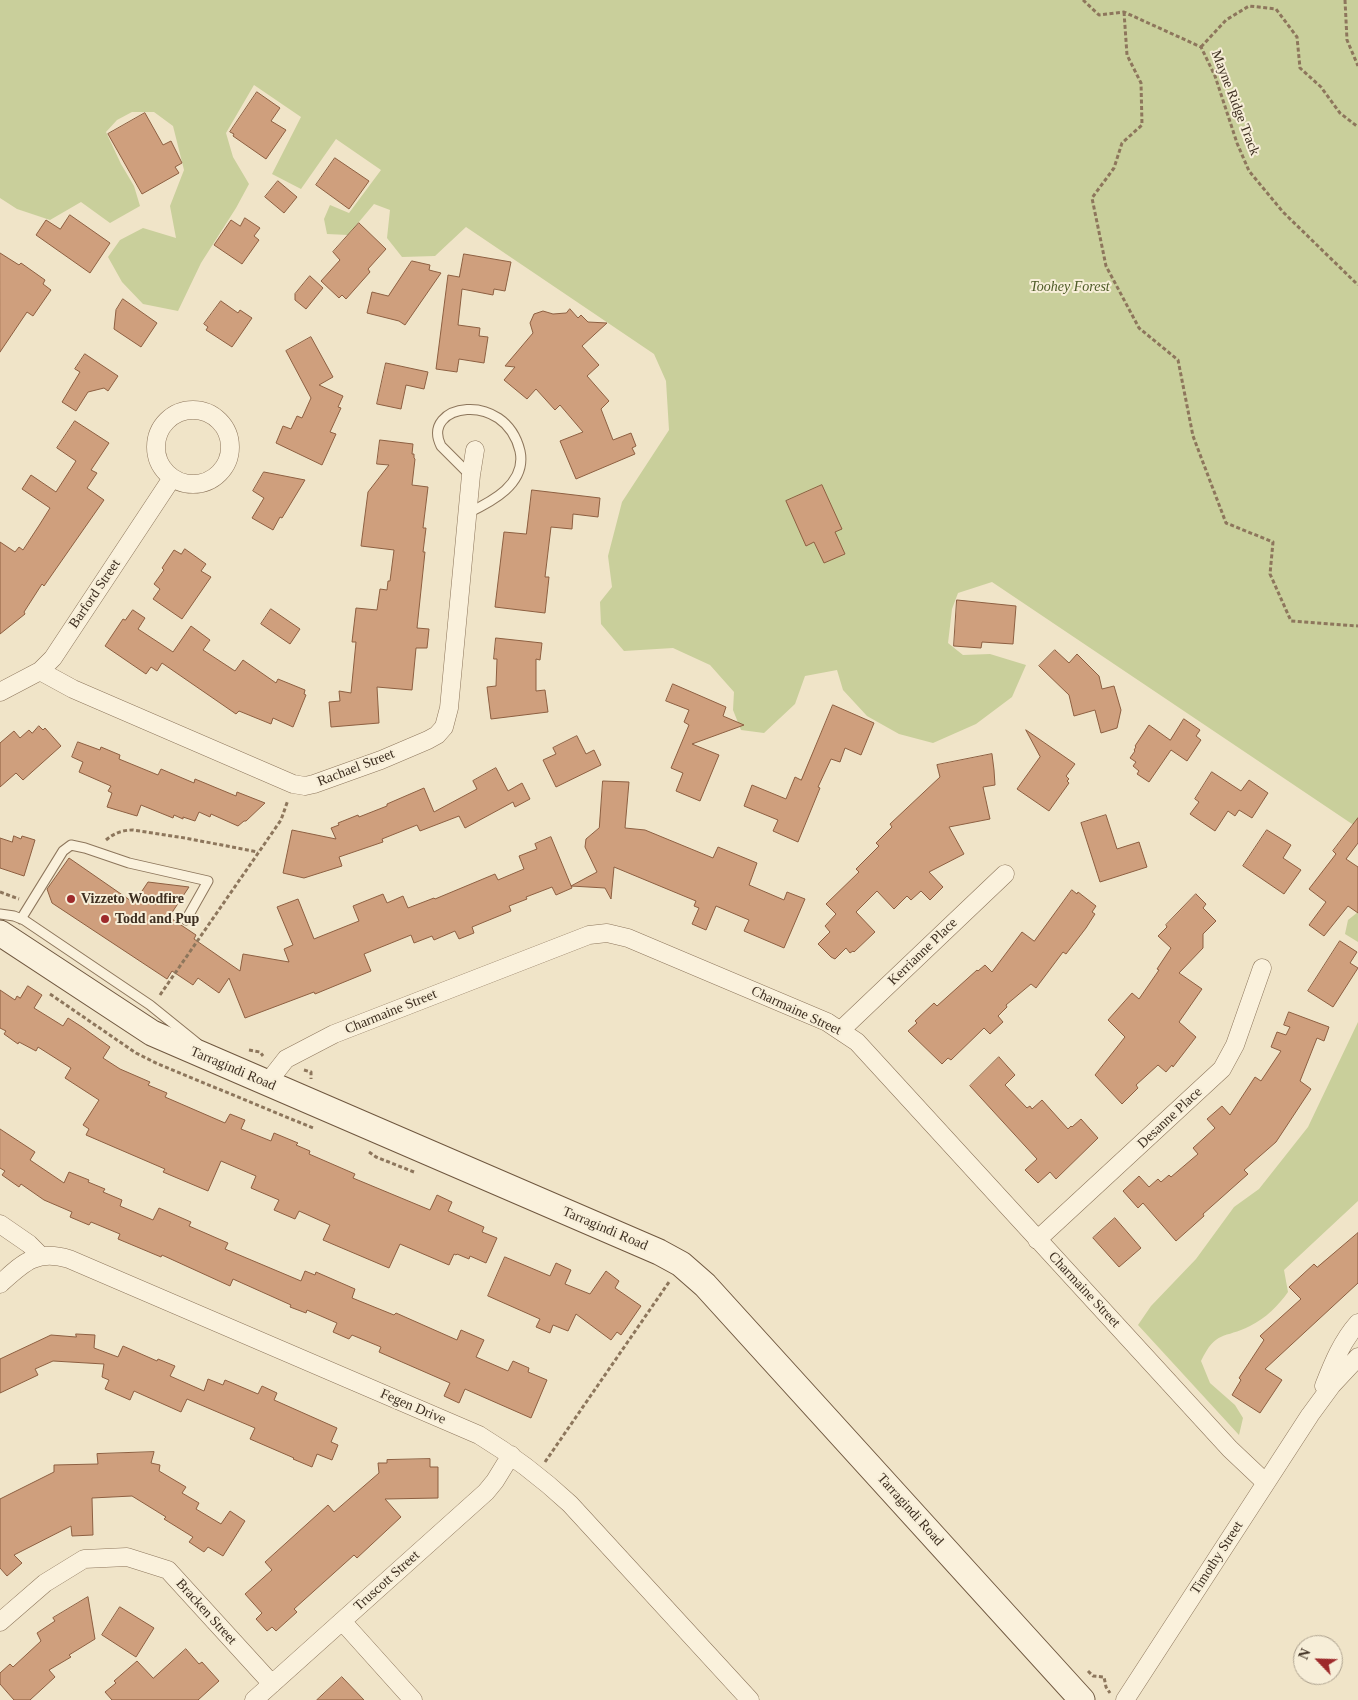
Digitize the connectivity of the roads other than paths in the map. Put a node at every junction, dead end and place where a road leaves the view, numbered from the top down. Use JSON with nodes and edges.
{"nodes":[{"id":1,"x":475,"y":450,"type":"dead end"},
{"id":2,"x":471,"y":475,"type":"junction"},
{"id":3,"x":172,"y":478,"type":"junction"},
{"id":4,"x":468,"y":513,"type":"junction"},
{"id":5,"x":40,"y":671,"type":"junction"},
{"id":6,"x":0,"y":692,"type":"edge"},
{"id":7,"x":1005,"y":874,"type":"dead end"},
{"id":8,"x":0,"y":914,"type":"edge"},
{"id":9,"x":21,"y":919,"type":"junction"},
{"id":10,"x":186,"y":920,"type":"dead end"},
{"id":11,"x":0,"y":933,"type":"edge"},
{"id":12,"x":1262,"y":968,"type":"dead end"},
{"id":13,"x":842,"y":1030,"type":"junction"},
{"id":14,"x":218,"y":1062,"type":"junction"},
{"id":15,"x":271,"y":1085,"type":"junction"},
{"id":16,"x":0,"y":1224,"type":"edge"},
{"id":17,"x":1037,"y":1240,"type":"junction"},
{"id":18,"x":41,"y":1256,"type":"junction"},
{"id":19,"x":0,"y":1284,"type":"edge"},
{"id":20,"x":1358,"y":1323,"type":"edge"},
{"id":21,"x":1358,"y":1357,"type":"edge"},
{"id":22,"x":1310,"y":1415,"type":"junction"},
{"id":23,"x":511,"y":1455,"type":"junction"},
{"id":24,"x":1266,"y":1483,"type":"junction"},
{"id":25,"x":342,"y":1621,"type":"junction"},
{"id":26,"x":0,"y":1622,"type":"edge"},
{"id":27,"x":272,"y":1684,"type":"junction"},
{"id":28,"x":254,"y":1700,"type":"edge"},
{"id":29,"x":413,"y":1700,"type":"edge"},
{"id":30,"x":750,"y":1700,"type":"edge"},
{"id":31,"x":1082,"y":1700,"type":"edge"},
{"id":32,"x":1126,"y":1700,"type":"edge"}],
"edges":[{"from":1,"to":2,"type":"street","name":"Rachael Street"},
{"from":2,"to":4,"type":"street","name":"Rachael Street"},
{"from":2,"to":4,"type":"lane"},
{"from":3,"to":3,"type":"street"},
{"from":3,"to":5,"type":"street","name":"Barford Street"},
{"from":4,"to":5,"type":"street","name":"Rachael Street"},
{"from":5,"to":6,"type":"street","name":"Barford Street"},
{"from":7,"to":13,"type":"street","name":"Kerrianne Place"},
{"from":8,"to":9,"type":"lane"},
{"from":9,"to":10,"type":"lane"},
{"from":9,"to":14,"type":"lane"},
{"from":11,"to":14,"type":"street","name":"Tarragindi Road"},
{"from":12,"to":17,"type":"street","name":"Desanne Place"},
{"from":13,"to":15,"type":"street","name":"Charmaine Street"},
{"from":13,"to":17,"type":"street","name":"Charmaine Street"},
{"from":14,"to":15,"type":"street","name":"Tarragindi Road"},
{"from":15,"to":31,"type":"street","name":"Tarragindi Road"},
{"from":16,"to":18,"type":"street"},
{"from":17,"to":24,"type":"street","name":"Charmaine Street"},
{"from":18,"to":19,"type":"street"},
{"from":18,"to":23,"type":"street","name":"Fegen Drive"},
{"from":20,"to":22,"type":"street","name":"Timothy Street"},
{"from":21,"to":22,"type":"street","name":"Timothy Street"},
{"from":22,"to":24,"type":"street","name":"Timothy Street"},
{"from":23,"to":25,"type":"street","name":"Truscott Street"},
{"from":23,"to":30,"type":"street","name":"Fegen Drive"},
{"from":24,"to":32,"type":"street","name":"Timothy Street"},
{"from":25,"to":27,"type":"street","name":"Truscott Street"},
{"from":25,"to":29,"type":"street"},
{"from":26,"to":27,"type":"street","name":"Bracken Street"},
{"from":27,"to":28,"type":"street","name":"Truscott Street"}]}
